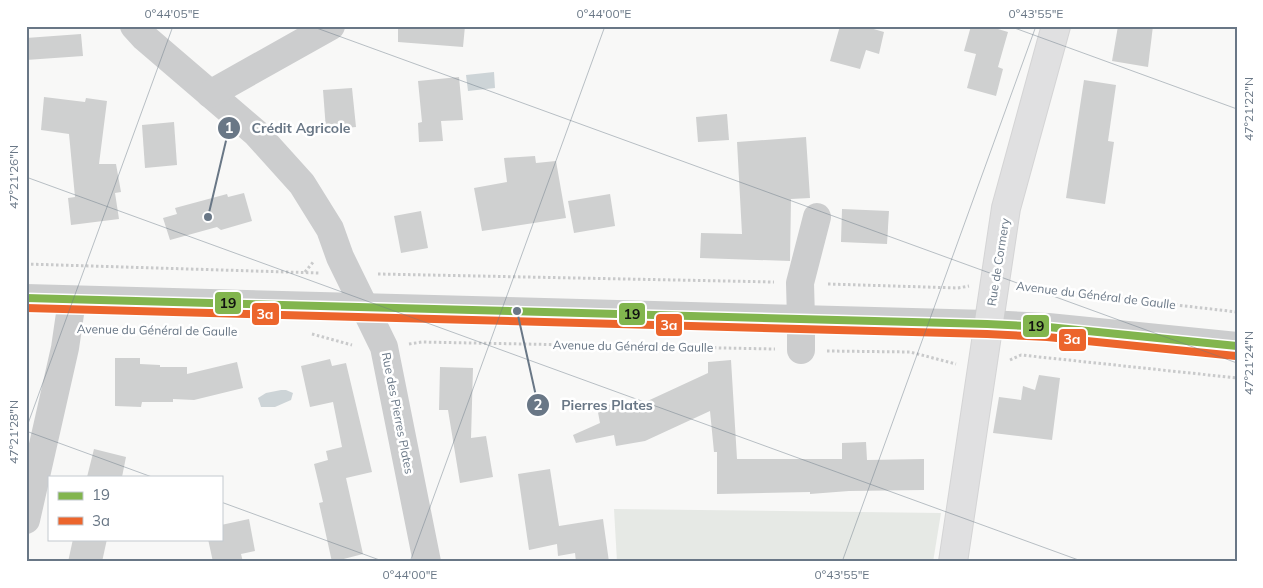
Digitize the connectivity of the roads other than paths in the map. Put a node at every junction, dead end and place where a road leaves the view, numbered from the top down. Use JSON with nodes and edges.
{"nodes":[{"id":1,"x":134,"y":26,"type":"edge"},
{"id":2,"x":331,"y":26,"type":"edge"},
{"id":3,"x":1056,"y":26,"type":"edge"},
{"id":4,"x":210,"y":94,"type":"junction"},
{"id":5,"x":817,"y":217,"type":"dead end"},
{"id":6,"x":26,"y":298,"type":"edge"},
{"id":7,"x":72,"y":300,"type":"junction"},
{"id":8,"x":365,"y":308,"type":"junction"},
{"id":9,"x":802,"y":320,"type":"junction"},
{"id":10,"x":987,"y":324,"type":"junction"},
{"id":11,"x":1237,"y":346,"type":"edge"},
{"id":12,"x":800,"y":350,"type":"road end"},
{"id":13,"x":26,"y":520,"type":"edge"},
{"id":14,"x":427,"y":562,"type":"edge"},
{"id":15,"x":953,"y":562,"type":"edge"}],
"edges":[{"from":1,"to":4,"type":"street","name":"Rue des Pierres Plates"},
{"from":2,"to":4,"type":"street"},
{"from":3,"to":10,"type":"main road","name":"Rue de Cormery"},
{"from":4,"to":8,"type":"street","name":"Rue des Pierres Plates"},
{"from":5,"to":9,"type":"street"},
{"from":6,"to":7,"type":"street"},
{"from":7,"to":8,"type":"street"},
{"from":7,"to":13,"type":"street"},
{"from":8,"to":9,"type":"street"},
{"from":8,"to":14,"type":"street","name":"Rue des Pierres Plates"},
{"from":9,"to":10,"type":"street"},
{"from":9,"to":12,"type":"street"},
{"from":10,"to":11,"type":"street"},
{"from":10,"to":15,"type":"main road","name":"Rue de Cormery"}]}
